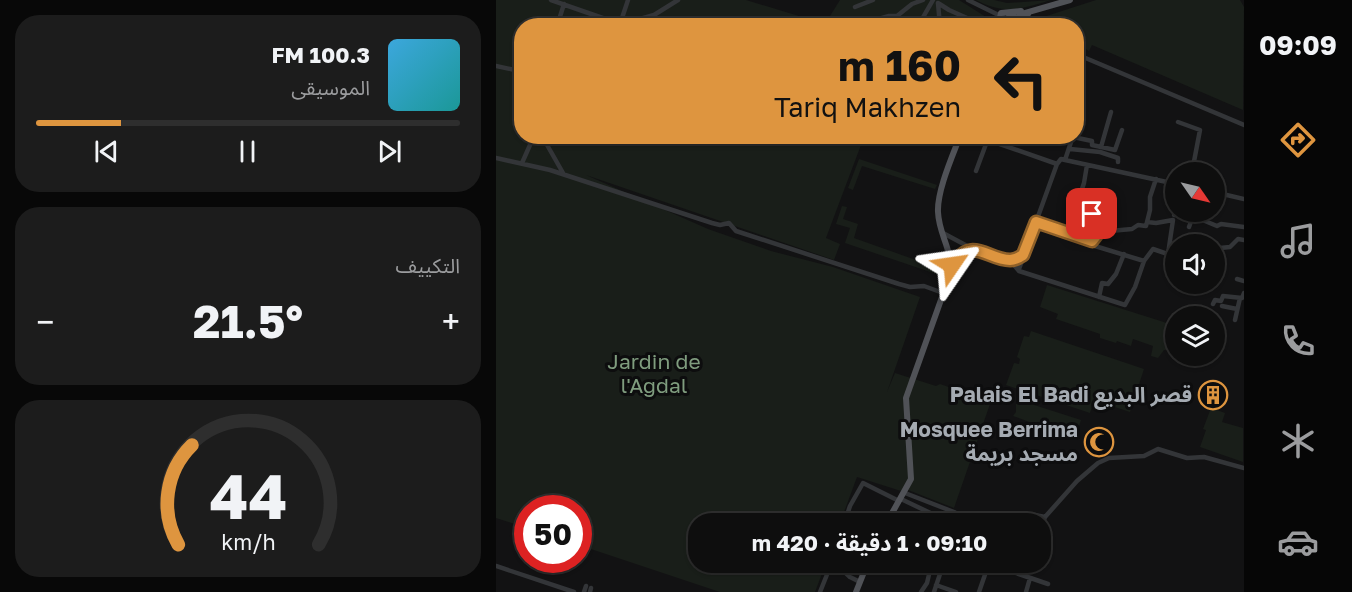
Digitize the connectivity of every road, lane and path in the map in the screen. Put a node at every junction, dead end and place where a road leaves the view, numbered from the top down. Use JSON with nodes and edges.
{"nodes":[{"id":1,"x":551,"y":0,"type":"edge"},
{"id":2,"x":628,"y":0,"type":"edge"},
{"id":3,"x":678,"y":0,"type":"edge"},
{"id":4,"x":872,"y":0,"type":"edge"},
{"id":5,"x":924,"y":0,"type":"edge"},
{"id":6,"x":968,"y":0,"type":"edge"},
{"id":7,"x":1070,"y":0,"type":"edge"},
{"id":8,"x":936,"y":1,"type":"edge"},
{"id":9,"x":564,"y":4,"type":"junction"},
{"id":10,"x":855,"y":7,"type":"dead end"},
{"id":11,"x":1031,"y":12,"type":"junction"},
{"id":12,"x":1000,"y":14,"type":"junction"},
{"id":13,"x":560,"y":18,"type":"edge"},
{"id":14,"x":600,"y":18,"type":"edge"},
{"id":15,"x":621,"y":18,"type":"edge"},
{"id":16,"x":643,"y":18,"type":"edge"},
{"id":17,"x":882,"y":18,"type":"edge"},
{"id":18,"x":924,"y":18,"type":"edge"},
{"id":19,"x":939,"y":18,"type":"edge"},
{"id":20,"x":967,"y":18,"type":"dead end"},
{"id":21,"x":999,"y":18,"type":"edge"},
{"id":22,"x":1008,"y":18,"type":"joint"},
{"id":23,"x":1023,"y":18,"type":"edge"},
{"id":24,"x":1084,"y":57,"type":"edge"},
{"id":25,"x":496,"y":66,"type":"edge"},
{"id":26,"x":514,"y":70,"type":"edge"},
{"id":27,"x":1111,"y":112,"type":"dead end"},
{"id":28,"x":1178,"y":122,"type":"dead end"},
{"id":29,"x":1243,"y":125,"type":"edge"},
{"id":30,"x":1122,"y":130,"type":"dead end"},
{"id":31,"x":1084,"y":139,"type":"edge"},
{"id":32,"x":530,"y":144,"type":"edge"},
{"id":33,"x":546,"y":144,"type":"edge"},
{"id":34,"x":957,"y":144,"type":"edge"},
{"id":35,"x":987,"y":144,"type":"edge"},
{"id":36,"x":1005,"y":144,"type":"edge"},
{"id":37,"x":1071,"y":144,"type":"edge"},
{"id":38,"x":1101,"y":147,"type":"junction"},
{"id":39,"x":1070,"y":148,"type":"junction"},
{"id":40,"x":496,"y":158,"type":"edge"},
{"id":41,"x":1065,"y":160,"type":"junction"},
{"id":42,"x":1118,"y":162,"type":"dead end"},
{"id":43,"x":1194,"y":162,"type":"edge"},
{"id":44,"x":522,"y":163,"type":"junction"},
{"id":45,"x":1057,"y":164,"type":"junction"},
{"id":46,"x":1087,"y":165,"type":"junction"},
{"id":47,"x":976,"y":171,"type":"dead end"},
{"id":48,"x":563,"y":174,"type":"junction"},
{"id":49,"x":1156,"y":179,"type":"junction"},
{"id":50,"x":1165,"y":181,"type":"edge"},
{"id":51,"x":1082,"y":190,"type":"junction"},
{"id":52,"x":1225,"y":195,"type":"edge"},
{"id":53,"x":1243,"y":199,"type":"edge"},
{"id":54,"x":1076,"y":207,"type":"dead end"},
{"id":55,"x":1036,"y":222,"type":"junction"},
{"id":56,"x":1147,"y":222,"type":"junction"},
{"id":57,"x":1191,"y":222,"type":"edge"},
{"id":58,"x":1207,"y":222,"type":"edge"},
{"id":59,"x":1243,"y":227,"type":"edge"},
{"id":60,"x":1189,"y":228,"type":"dead end"},
{"id":61,"x":1099,"y":232,"type":"junction"},
{"id":62,"x":943,"y":233,"type":"junction"},
{"id":63,"x":1171,"y":234,"type":"edge"},
{"id":64,"x":1243,"y":240,"type":"edge"},
{"id":65,"x":1092,"y":241,"type":"junction"},
{"id":66,"x":1225,"y":248,"type":"edge"},
{"id":67,"x":976,"y":250,"type":"junction"},
{"id":68,"x":1165,"y":253,"type":"edge"},
{"id":69,"x":1124,"y":254,"type":"junction"},
{"id":70,"x":1023,"y":255,"type":"junction"},
{"id":71,"x":1010,"y":260,"type":"junction"},
{"id":72,"x":1144,"y":261,"type":"junction"},
{"id":73,"x":952,"y":265,"type":"junction"},
{"id":74,"x":1019,"y":269,"type":"junction"},
{"id":75,"x":1237,"y":279,"type":"dead end"},
{"id":76,"x":1243,"y":281,"type":"edge"},
{"id":77,"x":943,"y":293,"type":"junction"},
{"id":78,"x":1242,"y":296,"type":"edge"},
{"id":79,"x":1099,"y":297,"type":"junction"},
{"id":80,"x":1213,"y":304,"type":"dead end"},
{"id":81,"x":1225,"y":307,"type":"edge"},
{"id":82,"x":1237,"y":309,"type":"junction"},
{"id":83,"x":1235,"y":320,"type":"dead end"},
{"id":84,"x":1243,"y":468,"type":"edge"},
{"id":85,"x":902,"y":498,"type":"junction"},
{"id":86,"x":847,"y":513,"type":"edge"},
{"id":87,"x":893,"y":513,"type":"edge"},
{"id":88,"x":931,"y":513,"type":"edge"},
{"id":89,"x":956,"y":513,"type":"edge"},
{"id":90,"x":1049,"y":513,"type":"edge"},
{"id":91,"x":496,"y":566,"type":"edge"},
{"id":92,"x":828,"y":573,"type":"edge"},
{"id":93,"x":845,"y":573,"type":"edge"},
{"id":94,"x":864,"y":573,"type":"edge"},
{"id":95,"x":929,"y":573,"type":"edge"},
{"id":96,"x":940,"y":573,"type":"edge"},
{"id":97,"x":985,"y":573,"type":"edge"},
{"id":98,"x":1016,"y":573,"type":"edge"},
{"id":99,"x":1030,"y":578,"type":"junction"},
{"id":100,"x":860,"y":582,"type":"junction"},
{"id":101,"x":1048,"y":584,"type":"dead end"},
{"id":102,"x":936,"y":585,"type":"junction"},
{"id":103,"x":558,"y":589,"type":"edge"},
{"id":104,"x":589,"y":589,"type":"edge"},
{"id":105,"x":574,"y":592,"type":"edge"},
{"id":106,"x":584,"y":592,"type":"edge"},
{"id":107,"x":820,"y":592,"type":"edge"},
{"id":108,"x":856,"y":592,"type":"edge"},
{"id":109,"x":921,"y":592,"type":"edge"},
{"id":110,"x":934,"y":592,"type":"edge"},
{"id":111,"x":956,"y":592,"type":"edge"},
{"id":112,"x":979,"y":592,"type":"edge"},
{"id":113,"x":1026,"y":592,"type":"edge"}],
"edges":[{"from":1,"to":9,"type":"street"},
{"from":2,"to":15,"type":"street"},
{"from":3,"to":16,"type":"street"},
{"from":4,"to":10,"type":"street"},
{"from":5,"to":17,"type":"street"},
{"from":6,"to":12,"type":"street"},
{"from":7,"to":11,"type":"main road"},
{"from":8,"to":18,"type":"street"},
{"from":8,"to":19,"type":"street"},
{"from":8,"to":20,"type":"street"},
{"from":9,"to":13,"type":"street"},
{"from":9,"to":14,"type":"street"},
{"from":11,"to":12,"type":"main road"},
{"from":11,"to":22,"type":"main road"},
{"from":11,"to":23,"type":"main road"},
{"from":12,"to":21,"type":"main road"},
{"from":12,"to":22,"type":"street"},
{"from":24,"to":29,"type":"street"},
{"from":25,"to":26,"type":"street"},
{"from":27,"to":38,"type":"street"},
{"from":28,"to":43,"type":"street"},
{"from":30,"to":38,"type":"street"},
{"from":31,"to":38,"type":"street"},
{"from":32,"to":44,"type":"street"},
{"from":33,"to":48,"type":"street"},
{"from":34,"to":62,"type":"main road"},
{"from":35,"to":47,"type":"street"},
{"from":36,"to":45,"type":"street"},
{"from":37,"to":39,"type":"street"},
{"from":39,"to":41,"type":"street"},
{"from":39,"to":42,"type":"street"},
{"from":40,"to":44,"type":"street"},
{"from":41,"to":45,"type":"street"},
{"from":41,"to":46,"type":"street"},
{"from":44,"to":48,"type":"street"},
{"from":45,"to":55,"type":"street"},
{"from":46,"to":49,"type":"street"},
{"from":46,"to":51,"type":"street"},
{"from":48,"to":77,"type":"street"},
{"from":49,"to":50,"type":"street"},
{"from":49,"to":56,"type":"street"},
{"from":51,"to":54,"type":"street"},
{"from":51,"to":61,"type":"street"},
{"from":52,"to":53,"type":"street"},
{"from":55,"to":65,"type":"street"},
{"from":55,"to":70,"type":"street"},
{"from":56,"to":61,"type":"street"},
{"from":56,"to":63,"type":"street"},
{"from":57,"to":60,"type":"street"},
{"from":58,"to":59,"type":"street"},
{"from":61,"to":65,"type":"street"},
{"from":62,"to":67,"type":"street"},
{"from":62,"to":73,"type":"main road"},
{"from":64,"to":66,"type":"street"},
{"from":65,"to":69,"type":"street"},
{"from":67,"to":71,"type":"street"},
{"from":67,"to":73,"type":"main road"},
{"from":68,"to":72,"type":"street"},
{"from":69,"to":72,"type":"street"},
{"from":69,"to":79,"type":"street"},
{"from":70,"to":71,"type":"street"},
{"from":70,"to":74,"type":"street"},
{"from":71,"to":74,"type":"street"},
{"from":72,"to":79,"type":"street"},
{"from":73,"to":77,"type":"main road"},
{"from":74,"to":79,"type":"street"},
{"from":75,"to":76,"type":"street"},
{"from":77,"to":85,"type":"main road"},
{"from":78,"to":80,"type":"street"},
{"from":78,"to":82,"type":"street"},
{"from":81,"to":82,"type":"street"},
{"from":82,"to":83,"type":"street"},
{"from":84,"to":90,"type":"street"},
{"from":85,"to":86,"type":"street"},
{"from":85,"to":87,"type":"main road"},
{"from":85,"to":88,"type":"street"},
{"from":85,"to":89,"type":"street"},
{"from":91,"to":103,"type":"street"},
{"from":92,"to":107,"type":"street"},
{"from":93,"to":100,"type":"street"},
{"from":94,"to":100,"type":"main road"},
{"from":95,"to":109,"type":"street"},
{"from":96,"to":102,"type":"street"},
{"from":97,"to":112,"type":"street"},
{"from":98,"to":99,"type":"street"},
{"from":99,"to":101,"type":"street"},
{"from":99,"to":113,"type":"street"},
{"from":100,"to":108,"type":"main road"},
{"from":102,"to":110,"type":"street"},
{"from":102,"to":111,"type":"street"},
{"from":103,"to":105,"type":"street"},
{"from":104,"to":106,"type":"street"}]}
